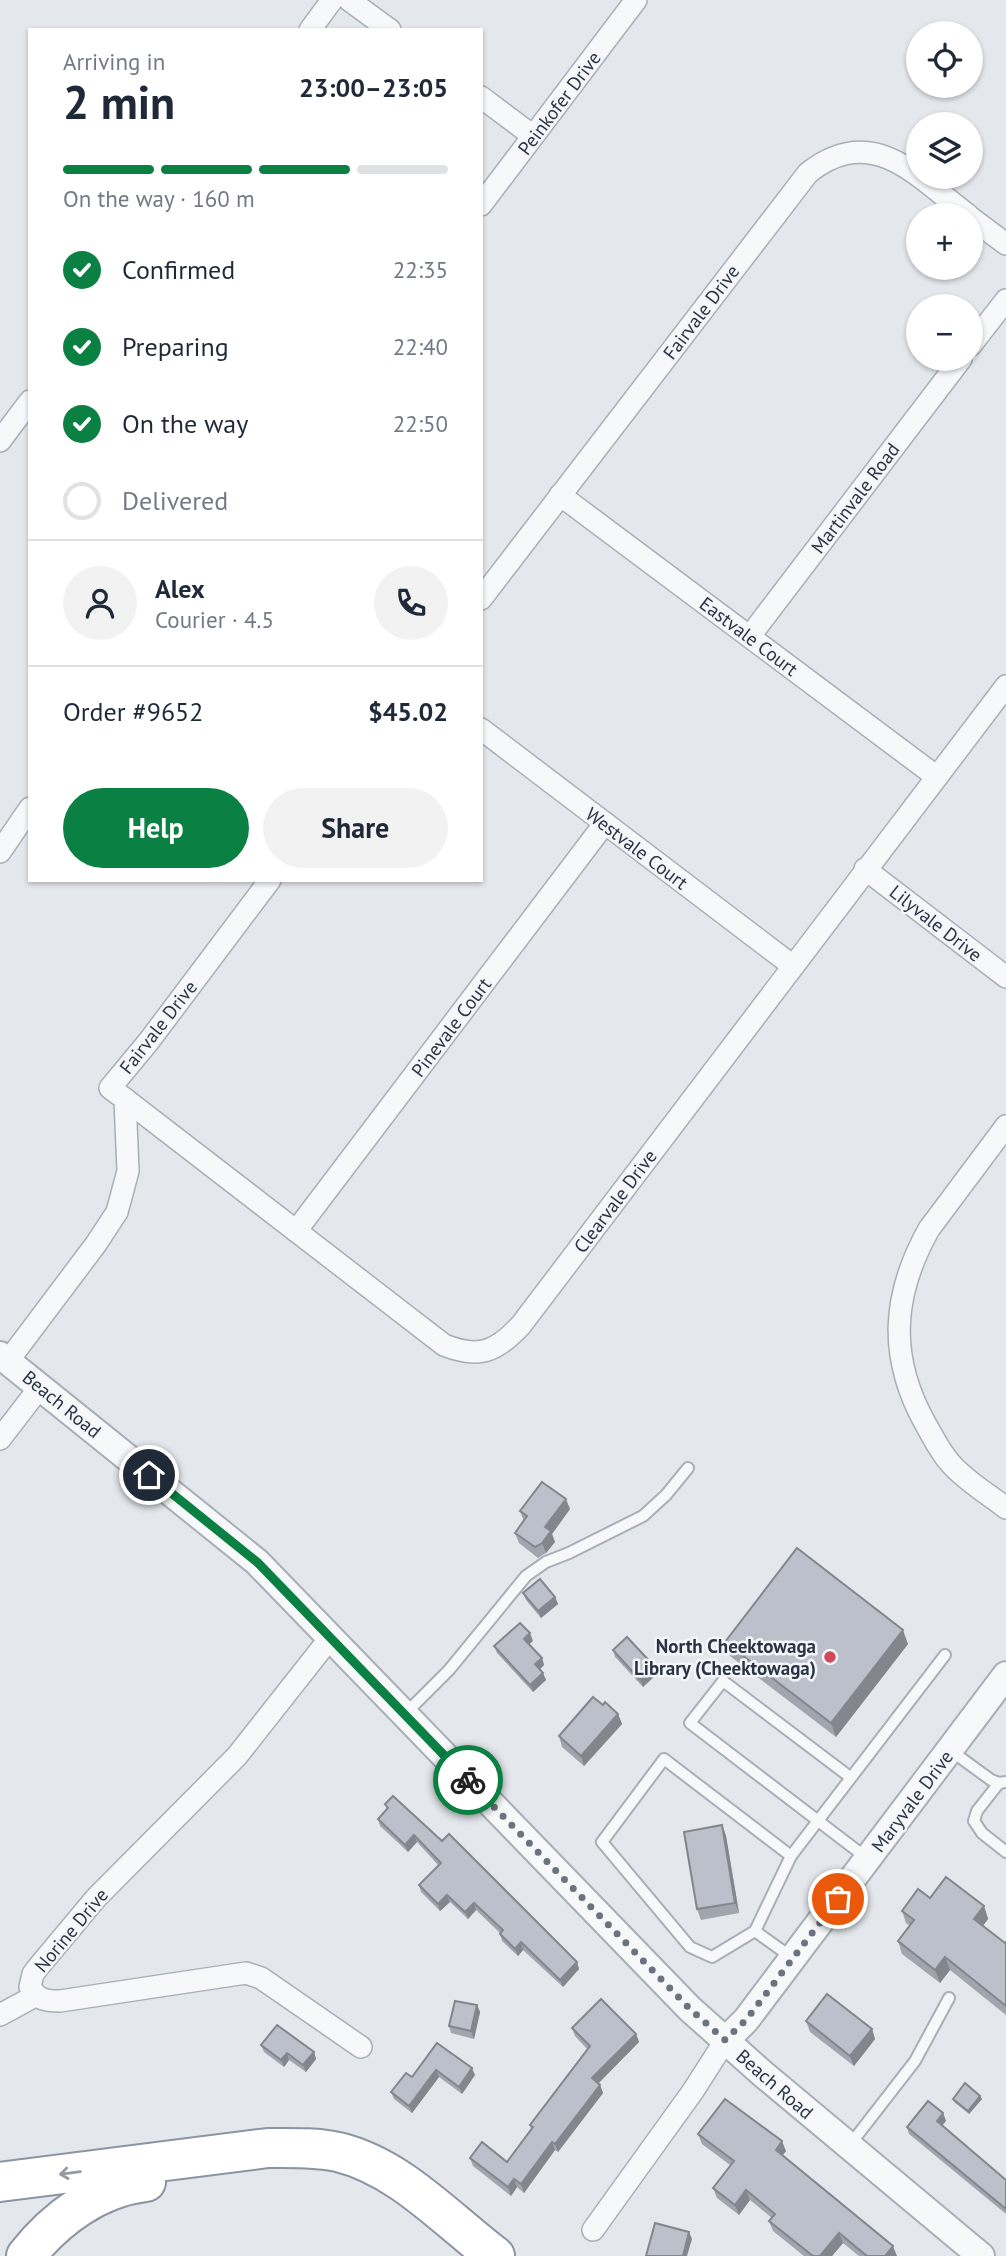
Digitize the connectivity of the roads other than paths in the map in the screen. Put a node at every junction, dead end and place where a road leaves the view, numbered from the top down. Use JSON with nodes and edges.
{"nodes":[{"id":1,"x":332,"y":0,"type":"edge"},
{"id":2,"x":349,"y":0,"type":"edge"},
{"id":3,"x":636,"y":0,"type":"edge"},
{"id":4,"x":311,"y":28,"type":"edge"},
{"id":5,"x":387,"y":28,"type":"edge"},
{"id":6,"x":483,"y":98,"type":"edge"},
{"id":7,"x":533,"y":136,"type":"junction"},
{"id":8,"x":483,"y":202,"type":"edge"},
{"id":9,"x":951,"y":203,"type":"edge"},
{"id":10,"x":983,"y":227,"type":"edge"},
{"id":11,"x":1006,"y":244,"type":"edge"},
{"id":12,"x":1006,"y":300,"type":"edge"},
{"id":13,"x":983,"y":330,"type":"edge"},
{"id":14,"x":952,"y":371,"type":"edge"},
{"id":15,"x":28,"y":404,"type":"edge"},
{"id":16,"x":0,"y":441,"type":"edge"},
{"id":17,"x":560,"y":495,"type":"junction"},
{"id":18,"x":485,"y":586,"type":"edge"},
{"id":19,"x":750,"y":636,"type":"junction"},
{"id":20,"x":1006,"y":686,"type":"edge"},
{"id":21,"x":483,"y":731,"type":"edge"},
{"id":22,"x":937,"y":777,"type":"junction"},
{"id":23,"x":28,"y":811,"type":"edge"},
{"id":24,"x":606,"y":823,"type":"junction"},
{"id":25,"x":0,"y":852,"type":"edge"},
{"id":26,"x":866,"y":869,"type":"junction"},
{"id":27,"x":268,"y":882,"type":"edge"},
{"id":28,"x":793,"y":966,"type":"junction"},
{"id":29,"x":1006,"y":977,"type":"edge"},
{"id":30,"x":125,"y":1099,"type":"junction"},
{"id":31,"x":1006,"y":1126,"type":"edge"},
{"id":32,"x":296,"y":1231,"type":"junction"},
{"id":33,"x":4,"y":1358,"type":"edge"},
{"id":34,"x":40,"y":1387,"type":"junction"},
{"id":35,"x":0,"y":1439,"type":"edge"},
{"id":36,"x":688,"y":1468,"type":"dead end"},
{"id":37,"x":1006,"y":1508,"type":"edge"},
{"id":38,"x":330,"y":1638,"type":"junction"},
{"id":39,"x":945,"y":1655,"type":"dead end"},
{"id":40,"x":1006,"y":1675,"type":"edge"},
{"id":41,"x":405,"y":1714,"type":"junction"},
{"id":42,"x":950,"y":1750,"type":"junction"},
{"id":43,"x":850,"y":1777,"type":"junction"},
{"id":44,"x":1002,"y":1783,"type":"edge"},
{"id":45,"x":818,"y":1819,"type":"junction"},
{"id":46,"x":1006,"y":1852,"type":"edge"},
{"id":47,"x":791,"y":1856,"type":"junction"},
{"id":48,"x":868,"y":1859,"type":"junction"},
{"id":49,"x":755,"y":1931,"type":"junction"},
{"id":50,"x":792,"y":1959,"type":"junction"},
{"id":51,"x":35,"y":1996,"type":"junction"},
{"id":52,"x":949,"y":1998,"type":"dead end"},
{"id":53,"x":0,"y":2015,"type":"edge"},
{"id":54,"x":725,"y":2040,"type":"junction"},
{"id":55,"x":361,"y":2047,"type":"dead end"},
{"id":56,"x":849,"y":2146,"type":"junction"},
{"id":57,"x":0,"y":2182,"type":"edge"},
{"id":58,"x":593,"y":2230,"type":"dead end"},
{"id":59,"x":26,"y":2256,"type":"edge"},
{"id":60,"x":450,"y":2256,"type":"edge"},
{"id":61,"x":495,"y":2256,"type":"edge"},
{"id":62,"x":981,"y":2256,"type":"edge"}],
"edges":[{"from":1,"to":4,"type":"street"},
{"from":2,"to":5,"type":"street"},
{"from":3,"to":7,"type":"street","name":"Peinkofer Drive"},
{"from":6,"to":7,"type":"street"},
{"from":7,"to":8,"type":"street","name":"Peinkofer Drive"},
{"from":9,"to":17,"type":"street","name":"Fairvale Drive"},
{"from":10,"to":11,"type":"street","name":"Fairvale Drive"},
{"from":12,"to":13,"type":"street"},
{"from":14,"to":19,"type":"street","name":"Martinvale Road"},
{"from":15,"to":16,"type":"street"},
{"from":17,"to":18,"type":"street","name":"Fairvale Drive"},
{"from":17,"to":19,"type":"street","name":"Eastvale Court"},
{"from":19,"to":22,"type":"street","name":"Eastvale Court"},
{"from":20,"to":22,"type":"street","name":"Clearvale Drive"},
{"from":21,"to":24,"type":"street","name":"Westvale Court"},
{"from":22,"to":26,"type":"street","name":"Clearvale Drive"},
{"from":23,"to":25,"type":"street"},
{"from":24,"to":28,"type":"street","name":"Westvale Court"},
{"from":24,"to":32,"type":"street","name":"Pinevale Court"},
{"from":26,"to":28,"type":"street","name":"Clearvale Drive"},
{"from":26,"to":29,"type":"street","name":"Lilyvale Drive"},
{"from":27,"to":30,"type":"street","name":"Fairvale Drive"},
{"from":28,"to":32,"type":"street","name":"Clearvale Drive"},
{"from":30,"to":32,"type":"street","name":"Clearvale Drive"},
{"from":30,"to":33,"type":"street","name":"Fairvale Drive"},
{"from":31,"to":37,"type":"street"},
{"from":33,"to":34,"type":"street","name":"Beach Road"},
{"from":34,"to":35,"type":"street"},
{"from":34,"to":38,"type":"street","name":"Beach Road"},
{"from":36,"to":41,"type":"lane"},
{"from":38,"to":41,"type":"street","name":"Beach Road"},
{"from":38,"to":51,"type":"street","name":"Norine Drive"},
{"from":39,"to":43,"type":"lane"},
{"from":40,"to":42,"type":"street","name":"Maryvale Drive"},
{"from":41,"to":54,"type":"street","name":"Beach Road"},
{"from":42,"to":44,"type":"lane"},
{"from":42,"to":48,"type":"street","name":"Maryvale Drive"},
{"from":43,"to":45,"type":"lane"},
{"from":43,"to":45,"type":"lane"},
{"from":44,"to":46,"type":"lane"},
{"from":45,"to":47,"type":"lane"},
{"from":45,"to":48,"type":"lane"},
{"from":47,"to":49,"type":"lane"},
{"from":47,"to":49,"type":"lane"},
{"from":48,"to":50,"type":"street","name":"Maryvale Drive"},
{"from":49,"to":50,"type":"lane"},
{"from":50,"to":54,"type":"street","name":"Maryvale Drive"},
{"from":51,"to":53,"type":"street"},
{"from":51,"to":55,"type":"street","name":"Norine Drive"},
{"from":52,"to":56,"type":"lane"},
{"from":54,"to":56,"type":"street","name":"Beach Road"},
{"from":54,"to":58,"type":"street","name":"Maryvale Drive"},
{"from":56,"to":62,"type":"street","name":"Beach Road"},
{"from":61,"to":57,"type":"highway","one_way":true},
{"from":59,"to":60,"type":"highway"}]}
